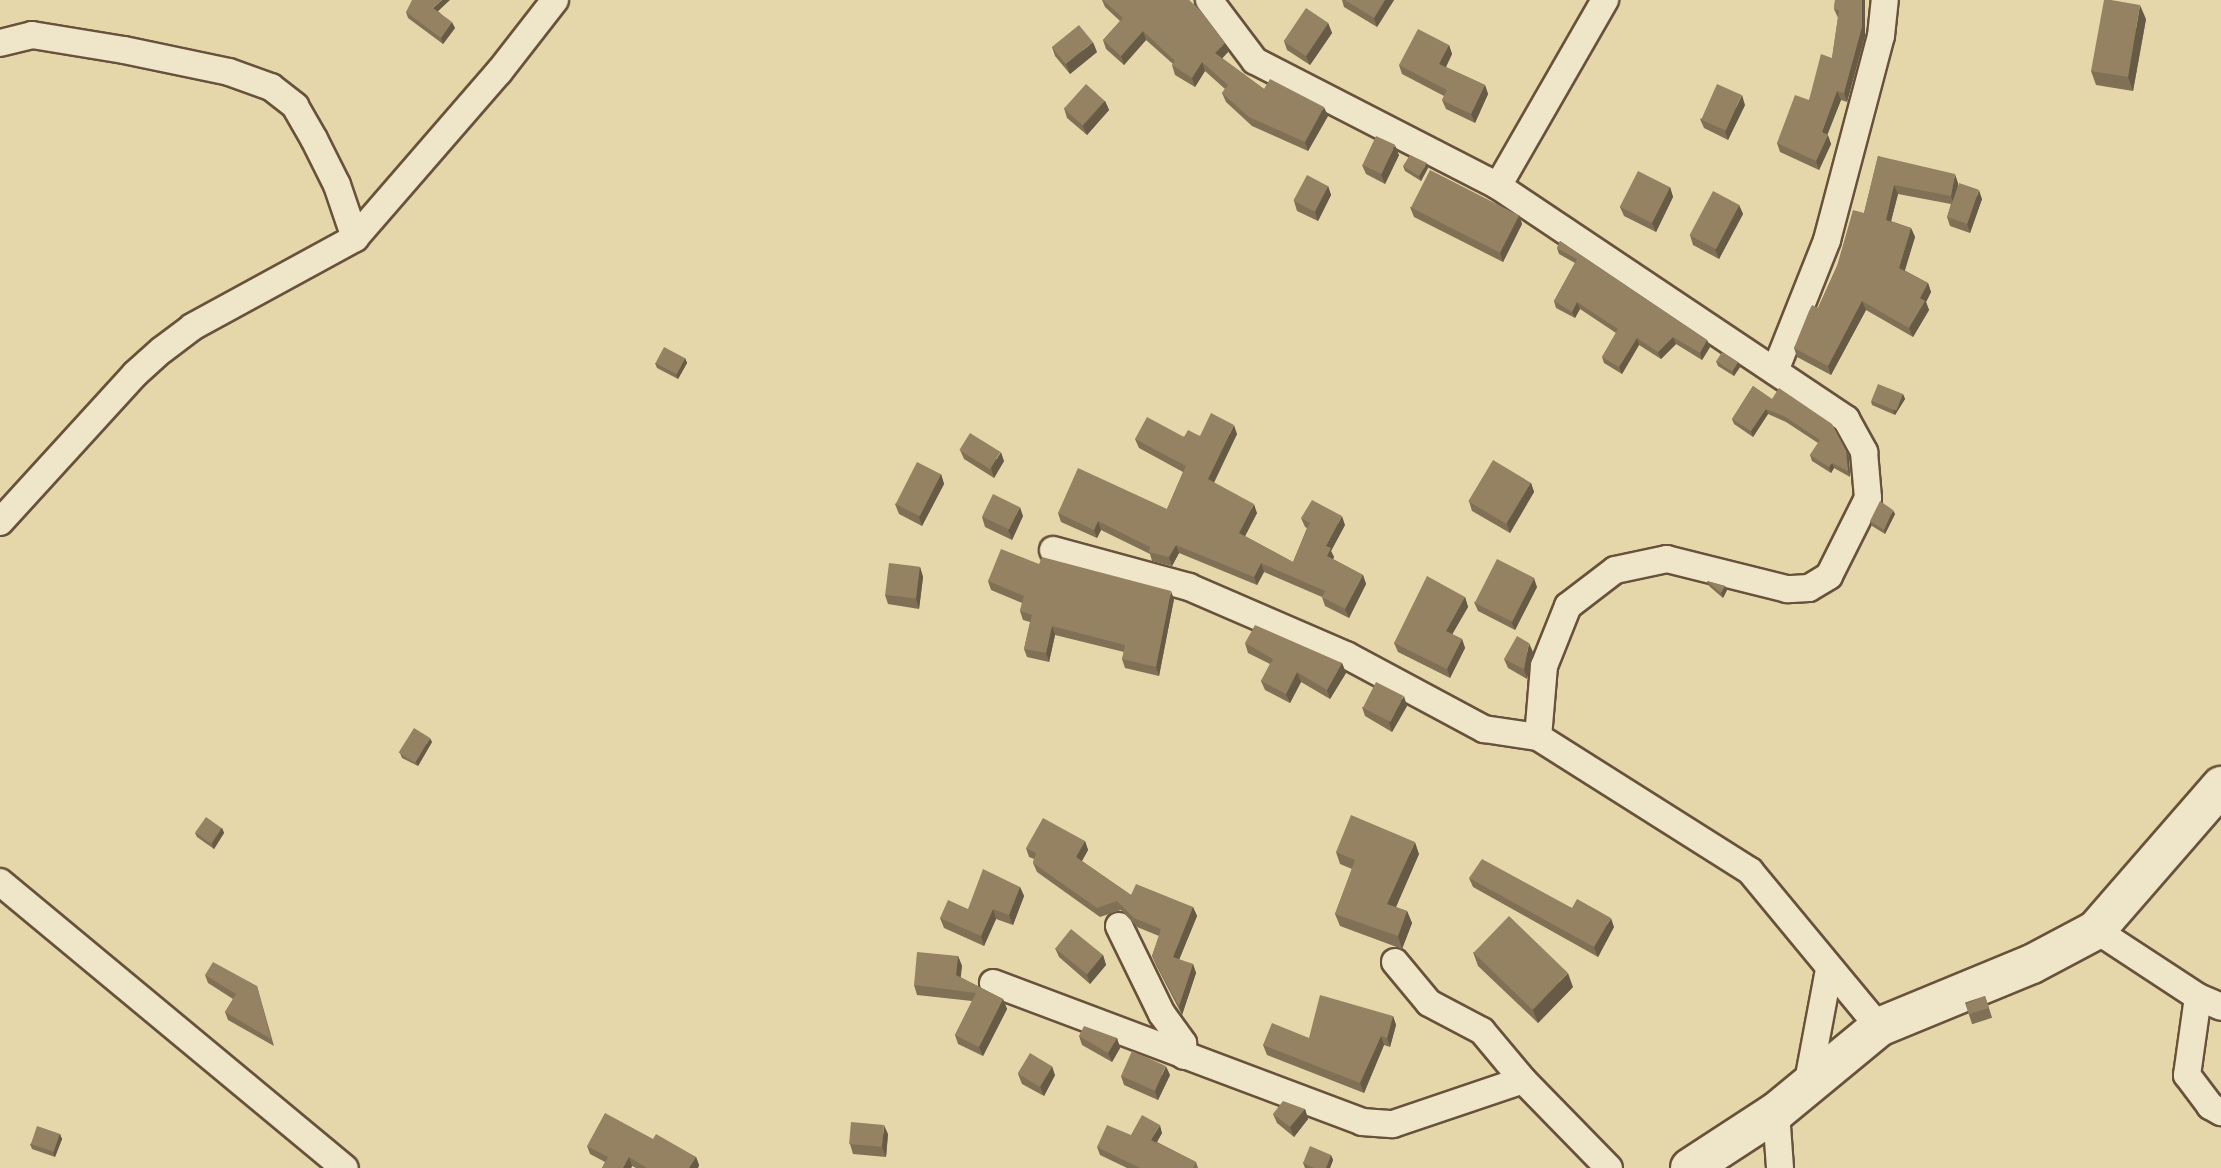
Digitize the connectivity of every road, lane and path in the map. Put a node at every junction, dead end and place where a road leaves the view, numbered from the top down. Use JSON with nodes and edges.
{"nodes":[{"id":1,"x":555,"y":0,"type":"edge"},
{"id":2,"x":1209,"y":0,"type":"edge"},
{"id":3,"x":1605,"y":0,"type":"edge"},
{"id":4,"x":1885,"y":0,"type":"edge"},
{"id":5,"x":0,"y":43,"type":"edge"},
{"id":6,"x":1498,"y":186,"type":"junction"},
{"id":7,"x":355,"y":238,"type":"junction"},
{"id":8,"x":1775,"y":371,"type":"junction"},
{"id":9,"x":0,"y":522,"type":"edge"},
{"id":10,"x":1052,"y":550,"type":"dead end"},
{"id":11,"x":1538,"y":737,"type":"junction"},
{"id":12,"x":2221,"y":786,"type":"edge"},
{"id":13,"x":0,"y":882,"type":"edge"},
{"id":14,"x":1119,"y":926,"type":"dead end"},
{"id":15,"x":2096,"y":930,"type":"junction"},
{"id":16,"x":1395,"y":962,"type":"dead end"},
{"id":17,"x":1829,"y":969,"type":"junction"},
{"id":18,"x":993,"y":983,"type":"dead end"},
{"id":19,"x":2209,"y":1002,"type":"edge"},
{"id":20,"x":1879,"y":1027,"type":"junction"},
{"id":21,"x":1184,"y":1056,"type":"junction"},
{"id":22,"x":1523,"y":1080,"type":"junction"},
{"id":23,"x":1807,"y":1087,"type":"junction"},
{"id":24,"x":1776,"y":1112,"type":"junction"},
{"id":25,"x":2221,"y":1112,"type":"edge"},
{"id":26,"x":345,"y":1168,"type":"edge"},
{"id":27,"x":1609,"y":1168,"type":"edge"},
{"id":28,"x":1690,"y":1168,"type":"edge"},
{"id":29,"x":1780,"y":1168,"type":"edge"}],
"edges":[{"from":1,"to":7,"type":"street"},
{"from":2,"to":6,"type":"street"},
{"from":3,"to":6,"type":"street"},
{"from":4,"to":8,"type":"street"},
{"from":5,"to":7,"type":"street"},
{"from":6,"to":8,"type":"street"},
{"from":7,"to":9,"type":"street"},
{"from":8,"to":11,"type":"street"},
{"from":10,"to":11,"type":"street"},
{"from":11,"to":17,"type":"street"},
{"from":12,"to":15,"type":"street"},
{"from":13,"to":26,"type":"street"},
{"from":14,"to":21,"type":"street"},
{"from":15,"to":19,"type":"street"},
{"from":15,"to":20,"type":"street"},
{"from":16,"to":22,"type":"street"},
{"from":17,"to":20,"type":"street"},
{"from":17,"to":23,"type":"street"},
{"from":18,"to":21,"type":"street"},
{"from":19,"to":25,"type":"street"},
{"from":20,"to":23,"type":"street"},
{"from":21,"to":22,"type":"street"},
{"from":22,"to":27,"type":"street"},
{"from":23,"to":24,"type":"street"},
{"from":24,"to":28,"type":"street"},
{"from":24,"to":29,"type":"street"}]}
